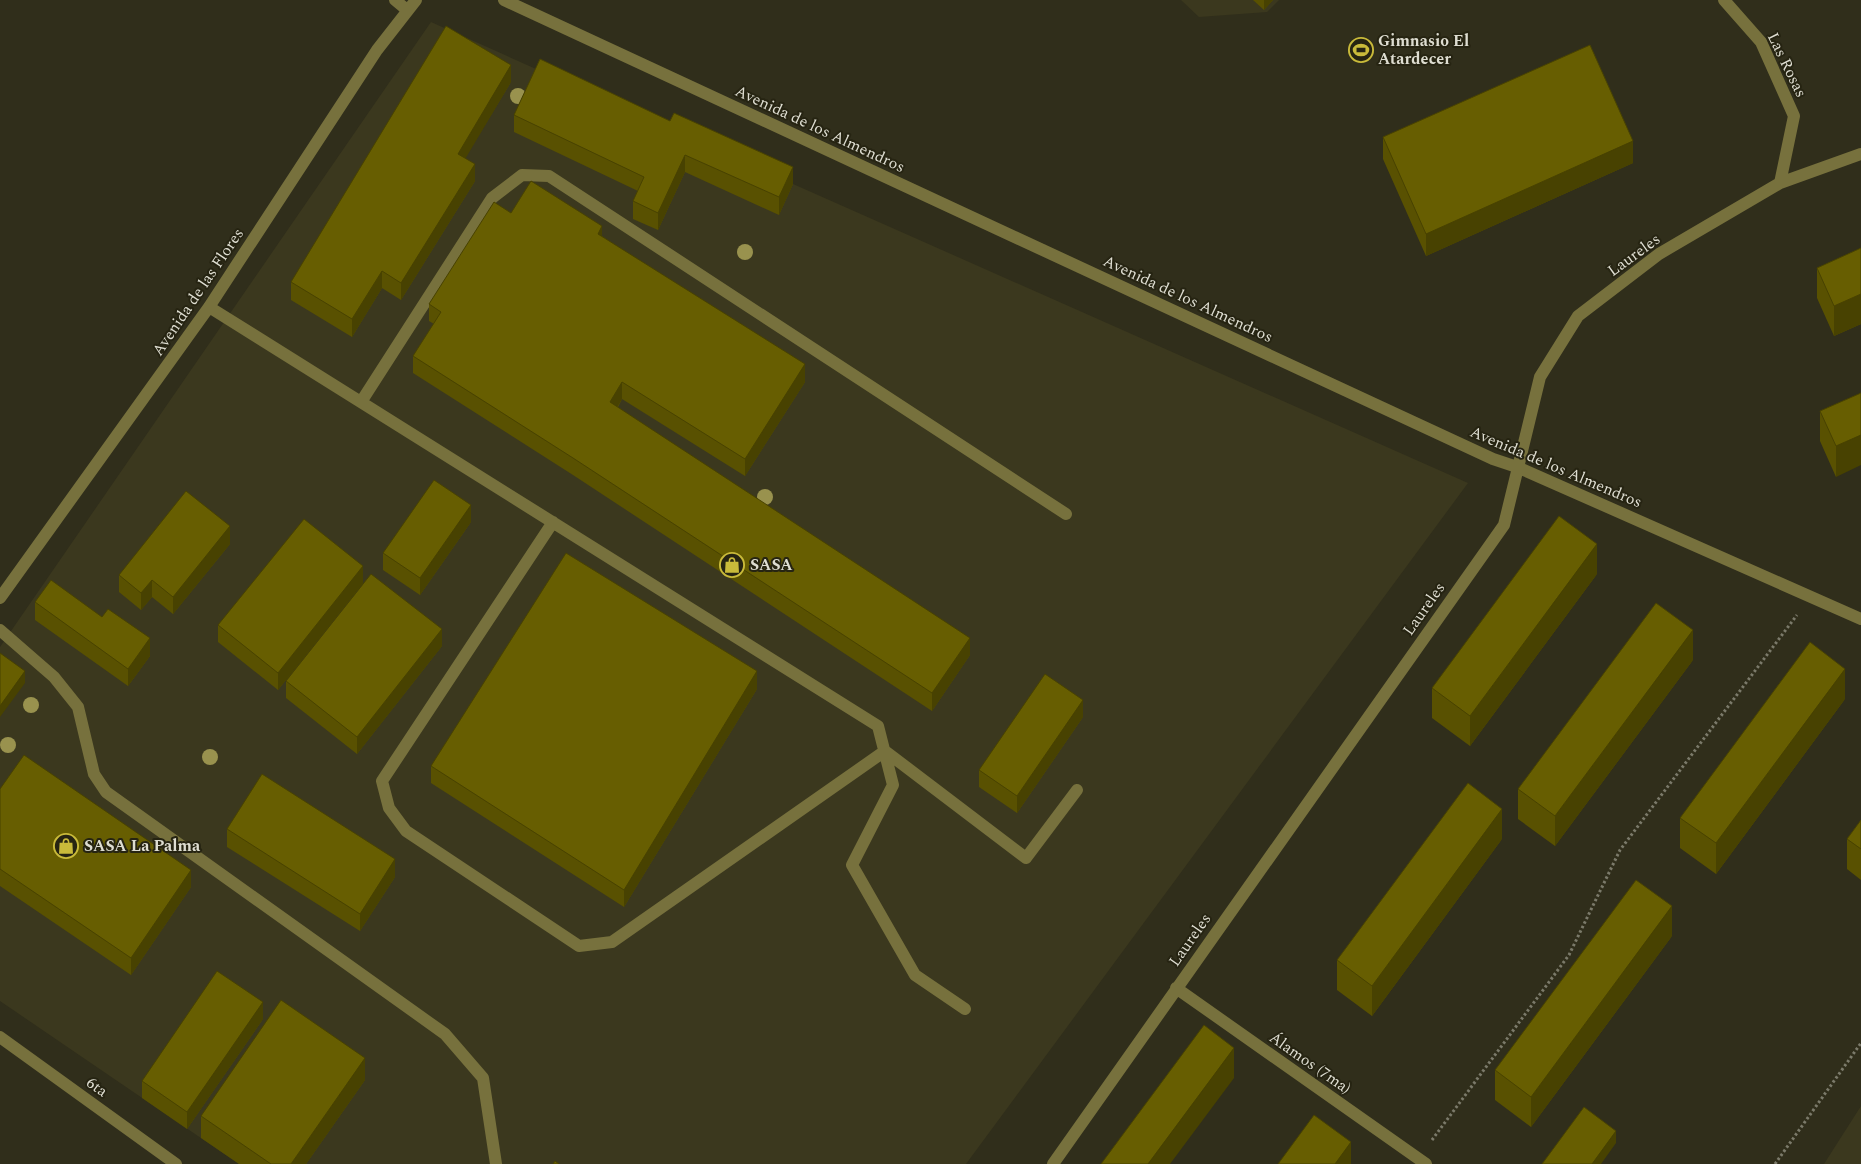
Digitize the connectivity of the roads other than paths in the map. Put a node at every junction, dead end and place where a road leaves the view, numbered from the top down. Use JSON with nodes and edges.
{"nodes":[{"id":1,"x":395,"y":0,"type":"edge"},
{"id":2,"x":416,"y":0,"type":"edge"},
{"id":3,"x":504,"y":0,"type":"edge"},
{"id":4,"x":1724,"y":0,"type":"edge"},
{"id":5,"x":407,"y":10,"type":"junction"},
{"id":6,"x":1861,"y":154,"type":"edge"},
{"id":7,"x":1780,"y":183,"type":"junction"},
{"id":8,"x":210,"y":307,"type":"junction"},
{"id":9,"x":361,"y":402,"type":"junction"},
{"id":10,"x":1517,"y":467,"type":"junction"},
{"id":11,"x":1066,"y":514,"type":"dead end"},
{"id":12,"x":553,"y":522,"type":"junction"},
{"id":13,"x":0,"y":598,"type":"edge"},
{"id":14,"x":1861,"y":619,"type":"edge"},
{"id":15,"x":0,"y":630,"type":"edge"},
{"id":16,"x":884,"y":751,"type":"junction"},
{"id":17,"x":1077,"y":790,"type":"dead end"},
{"id":18,"x":1176,"y":988,"type":"junction"},
{"id":19,"x":965,"y":1009,"type":"dead end"},
{"id":20,"x":0,"y":1037,"type":"edge"},
{"id":21,"x":1422,"y":1161,"type":"edge"},
{"id":22,"x":176,"y":1164,"type":"edge"},
{"id":23,"x":496,"y":1164,"type":"edge"},
{"id":24,"x":1053,"y":1164,"type":"edge"}],
"edges":[{"from":1,"to":5,"type":"street"},
{"from":2,"to":5,"type":"street","name":"Avenida de las Flores"},
{"from":3,"to":10,"type":"street","name":"Avenida de los Almendros"},
{"from":4,"to":7,"type":"street","name":"Las Rosas"},
{"from":5,"to":8,"type":"street","name":"Avenida de las Flores"},
{"from":6,"to":7,"type":"street","name":"Laureles"},
{"from":7,"to":10,"type":"street","name":"Laureles"},
{"from":8,"to":9,"type":"street"},
{"from":8,"to":13,"type":"street","name":"Avenida de las Flores"},
{"from":9,"to":11,"type":"street"},
{"from":9,"to":12,"type":"street"},
{"from":10,"to":14,"type":"street","name":"Avenida de los Almendros"},
{"from":10,"to":18,"type":"street","name":"Laureles"},
{"from":12,"to":16,"type":"street"},
{"from":12,"to":16,"type":"street"},
{"from":15,"to":23,"type":"street"},
{"from":16,"to":17,"type":"street"},
{"from":16,"to":19,"type":"street"},
{"from":18,"to":21,"type":"street","name":"Álamos (7ma)"},
{"from":18,"to":24,"type":"street","name":"Laureles"},
{"from":20,"to":22,"type":"street","name":"6ta"}]}
